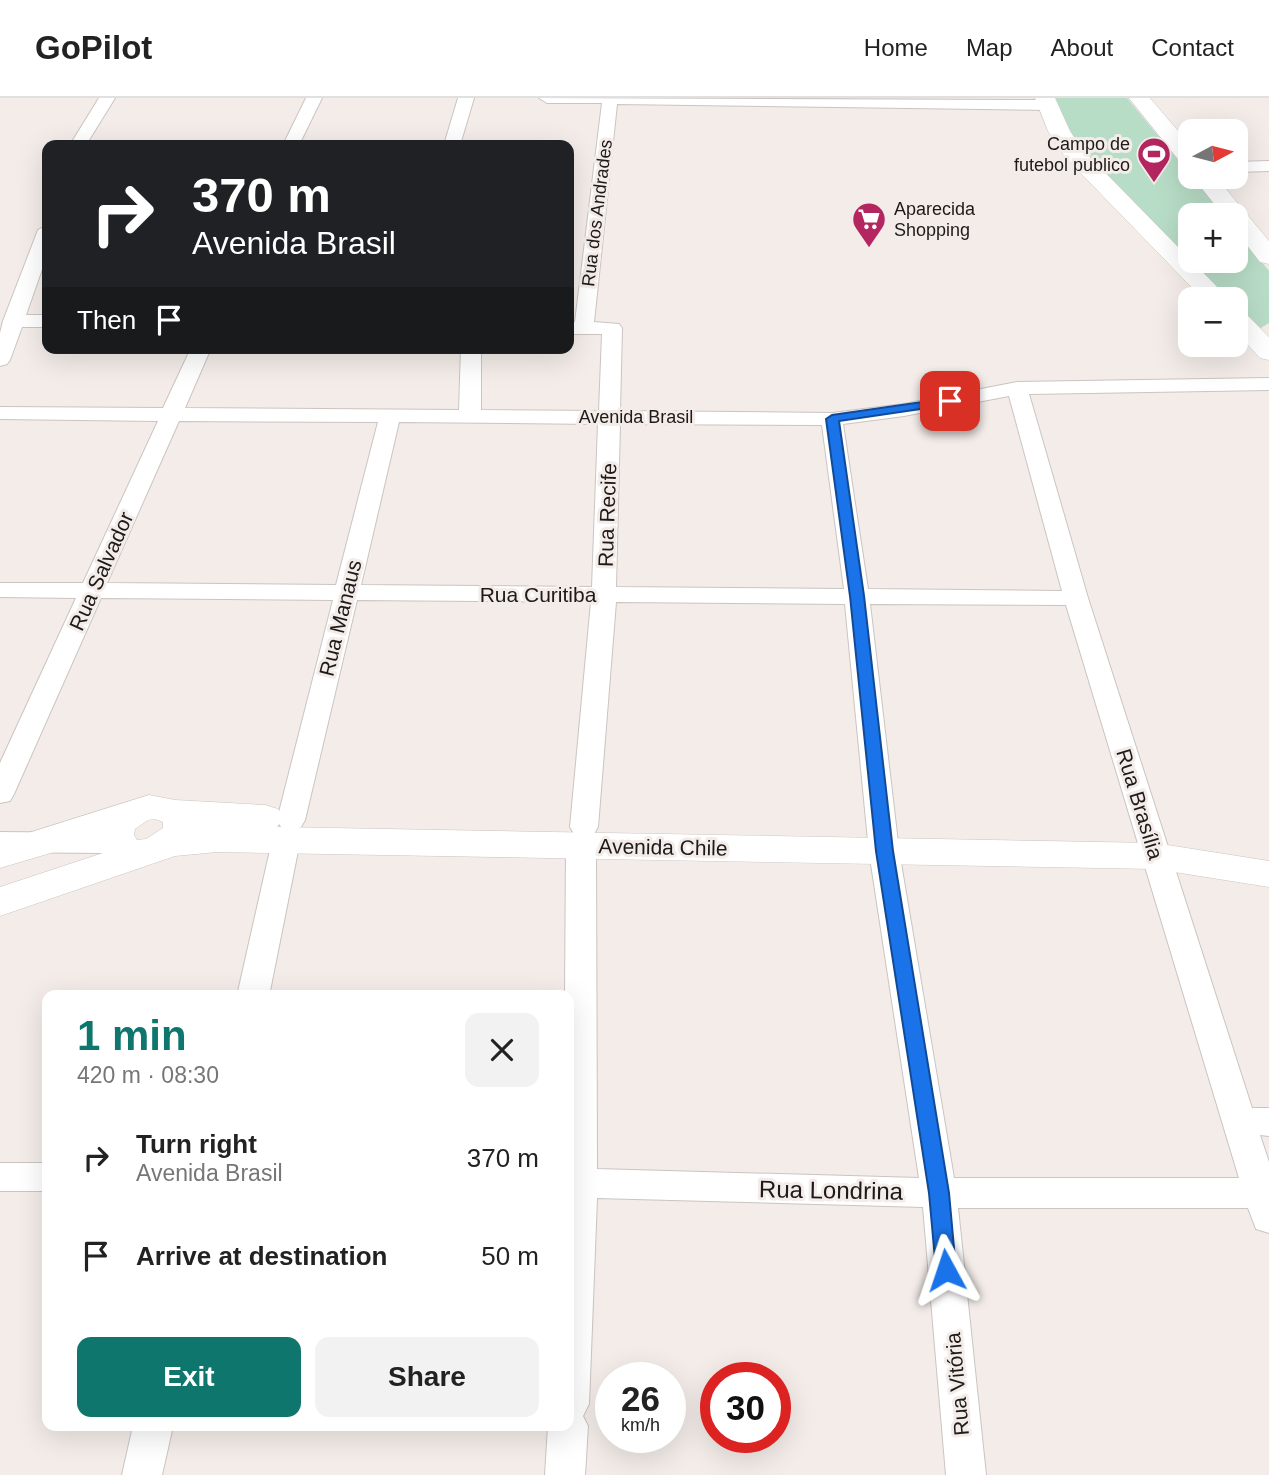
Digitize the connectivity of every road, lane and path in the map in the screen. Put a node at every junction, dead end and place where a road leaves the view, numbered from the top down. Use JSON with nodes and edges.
{"nodes":[{"id":1,"x":107,"y":98,"type":"edge"},
{"id":2,"x":314,"y":98,"type":"edge"},
{"id":3,"x":466,"y":98,"type":"edge"},
{"id":4,"x":547,"y":98,"type":"edge"},
{"id":5,"x":610,"y":98,"type":"edge"},
{"id":6,"x":1139,"y":98,"type":"edge"},
{"id":7,"x":752,"y":100,"type":"edge"},
{"id":8,"x":902,"y":101,"type":"edge"},
{"id":9,"x":1046,"y":102,"type":"edge"},
{"id":10,"x":81,"y":140,"type":"edge"},
{"id":11,"x":293,"y":140,"type":"edge"},
{"id":12,"x":453,"y":140,"type":"edge"},
{"id":13,"x":1178,"y":145,"type":"edge"},
{"id":14,"x":1269,"y":166,"type":"edge"},
{"id":15,"x":1248,"y":167,"type":"edge"},
{"id":16,"x":1214,"y":189,"type":"edge"},
{"id":17,"x":1269,"y":257,"type":"edge"},
{"id":18,"x":41,"y":265,"type":"edge"},
{"id":19,"x":574,"y":273,"type":"edge"},
{"id":20,"x":589,"y":273,"type":"junction"},
{"id":21,"x":1205,"y":287,"type":"edge"},
{"id":22,"x":13,"y":321,"type":"junction"},
{"id":23,"x":42,"y":321,"type":"edge"},
{"id":24,"x":577,"y":328,"type":"edge"},
{"id":25,"x":1248,"y":330,"type":"edge"},
{"id":26,"x":1269,"y":331,"type":"edge"},
{"id":27,"x":1269,"y":351,"type":"edge"},
{"id":28,"x":198,"y":354,"type":"edge"},
{"id":29,"x":471,"y":354,"type":"edge"},
{"id":30,"x":0,"y":360,"type":"edge"},
{"id":31,"x":1269,"y":384,"type":"edge"},
{"id":32,"x":1017,"y":388,"type":"junction"},
{"id":33,"x":0,"y":413,"type":"edge"},
{"id":34,"x":171,"y":415,"type":"junction"},
{"id":35,"x":390,"y":416,"type":"junction"},
{"id":36,"x":470,"y":416,"type":"junction"},
{"id":37,"x":611,"y":417,"type":"junction"},
{"id":38,"x":832,"y":419,"type":"junction"},
{"id":39,"x":0,"y":590,"type":"edge"},
{"id":40,"x":92,"y":591,"type":"junction"},
{"id":41,"x":346,"y":593,"type":"junction"},
{"id":42,"x":604,"y":594,"type":"junction"},
{"id":43,"x":857,"y":596,"type":"junction"},
{"id":44,"x":1076,"y":598,"type":"junction"},
{"id":45,"x":0,"y":794,"type":"edge"},
{"id":46,"x":0,"y":822,"type":"edge"},
{"id":47,"x":88,"y":829,"type":"junction"},
{"id":48,"x":288,"y":830,"type":"junction"},
{"id":49,"x":148,"y":835,"type":"junction"},
{"id":50,"x":583,"y":837,"type":"junction"},
{"id":51,"x":884,"y":841,"type":"junction"},
{"id":52,"x":0,"y":842,"type":"edge"},
{"id":53,"x":40,"y":844,"type":"junction"},
{"id":54,"x":1153,"y":846,"type":"junction"},
{"id":55,"x":1269,"y":853,"type":"edge"},
{"id":56,"x":0,"y":855,"type":"edge"},
{"id":57,"x":1269,"y":874,"type":"edge"},
{"id":58,"x":0,"y":902,"type":"edge"},
{"id":59,"x":254,"y":990,"type":"edge"},
{"id":60,"x":1254,"y":1121,"type":"edge"},
{"id":61,"x":0,"y":1177,"type":"edge"},
{"id":62,"x":42,"y":1177,"type":"edge"},
{"id":63,"x":574,"y":1183,"type":"edge"},
{"id":64,"x":939,"y":1193,"type":"junction"},
{"id":65,"x":1265,"y":1205,"type":"edge"},
{"id":66,"x":152,"y":1431,"type":"edge"},
{"id":67,"x":568,"y":1431,"type":"edge"},
{"id":68,"x":142,"y":1475,"type":"edge"},
{"id":69,"x":565,"y":1475,"type":"edge"},
{"id":70,"x":966,"y":1475,"type":"edge"}],
"edges":[{"from":1,"to":10,"type":"street"},
{"from":2,"to":11,"type":"street"},
{"from":3,"to":12,"type":"street"},
{"from":4,"to":5,"type":"street"},
{"from":5,"to":7,"type":"street"},
{"from":5,"to":20,"type":"street","name":"Rua dos Andrades"},
{"from":6,"to":13,"type":"main road"},
{"from":7,"to":8,"type":"street"},
{"from":8,"to":9,"type":"street"},
{"from":9,"to":21,"type":"main road"},
{"from":14,"to":15,"type":"street"},
{"from":16,"to":17,"type":"main road"},
{"from":18,"to":22,"type":"street"},
{"from":19,"to":20,"type":"street"},
{"from":20,"to":24,"type":"street","name":"Rua dos Andrades"},
{"from":22,"to":23,"type":"street"},
{"from":22,"to":30,"type":"street"},
{"from":24,"to":37,"type":"street","name":"Rua Recife"},
{"from":25,"to":27,"type":"main road"},
{"from":26,"to":27,"type":"main road"},
{"from":28,"to":34,"type":"street","name":"Rua Salvador"},
{"from":29,"to":36,"type":"street"},
{"from":31,"to":32,"type":"street","name":"Avenida Brasil"},
{"from":32,"to":38,"type":"street","name":"Avenida Brasil"},
{"from":32,"to":44,"type":"street","name":"Rua Brasília"},
{"from":33,"to":34,"type":"street","name":"Avenida Brasil"},
{"from":34,"to":35,"type":"street","name":"Avenida Brasil"},
{"from":34,"to":40,"type":"street","name":"Rua Salvador"},
{"from":35,"to":36,"type":"street","name":"Avenida Brasil"},
{"from":35,"to":41,"type":"street","name":"Rua Manaus"},
{"from":36,"to":37,"type":"street","name":"Avenida Brasil"},
{"from":37,"to":38,"type":"street","name":"Avenida Brasil"},
{"from":37,"to":42,"type":"street","name":"Rua Recife"},
{"from":38,"to":43,"type":"street","name":"Rua Vitória"},
{"from":39,"to":40,"type":"street","name":"Rua Curitiba"},
{"from":40,"to":41,"type":"street","name":"Rua Curitiba"},
{"from":40,"to":45,"type":"street","name":"Rua Salvador"},
{"from":41,"to":42,"type":"street","name":"Rua Curitiba"},
{"from":41,"to":48,"type":"street","name":"Rua Manaus"},
{"from":42,"to":43,"type":"street","name":"Rua Curitiba"},
{"from":42,"to":50,"type":"street","name":"Rua Recife"},
{"from":43,"to":44,"type":"street","name":"Rua Curitiba"},
{"from":43,"to":51,"type":"street","name":"Rua Vitória"},
{"from":44,"to":54,"type":"street","name":"Rua Brasília"},
{"from":46,"to":47,"type":"street"},
{"from":47,"to":49,"type":"main road"},
{"from":47,"to":53,"type":"main road"},
{"from":48,"to":49,"type":"main road","name":"Avenida Chile"},
{"from":48,"to":50,"type":"main road","name":"Avenida Chile"},
{"from":48,"to":59,"type":"street","name":"Rua Manaus"},
{"from":49,"to":53,"type":"street","name":"Avenida Chile"},
{"from":49,"to":58,"type":"main road"},
{"from":50,"to":51,"type":"main road","name":"Avenida Chile"},
{"from":50,"to":63,"type":"street","name":"Rua Recife"},
{"from":51,"to":54,"type":"main road","name":"Avenida Chile"},
{"from":51,"to":64,"type":"street","name":"Rua Vitória"},
{"from":52,"to":53,"type":"street","name":"Avenida Chile"},
{"from":53,"to":56,"type":"main road"},
{"from":54,"to":55,"type":"main road"},
{"from":54,"to":57,"type":"main road"},
{"from":54,"to":60,"type":"street","name":"Rua Brasília"},
{"from":60,"to":65,"type":"street","name":"Rua Brasília"},
{"from":61,"to":62,"type":"street"},
{"from":63,"to":64,"type":"street","name":"Rua Londrina"},
{"from":64,"to":65,"type":"street","name":"Rua Londrina"},
{"from":64,"to":70,"type":"street","name":"Rua Vitória"},
{"from":66,"to":68,"type":"street"},
{"from":67,"to":69,"type":"street"}]}
